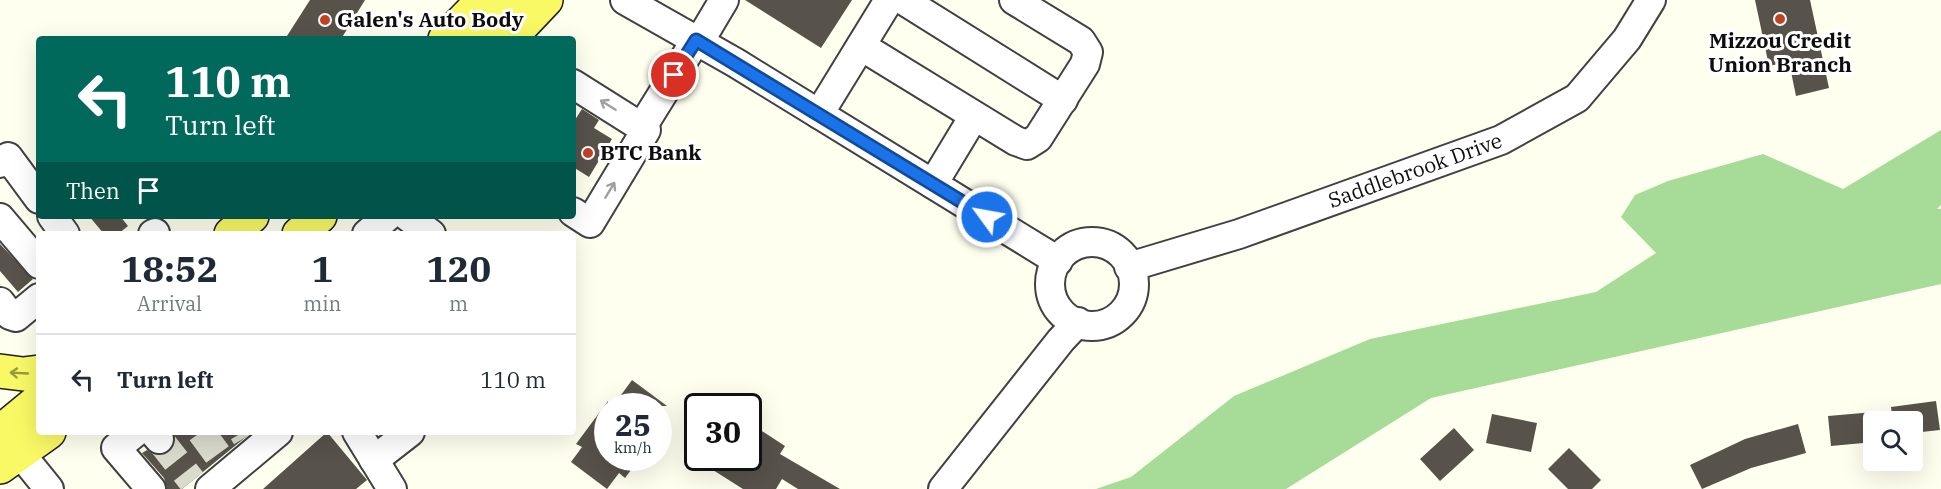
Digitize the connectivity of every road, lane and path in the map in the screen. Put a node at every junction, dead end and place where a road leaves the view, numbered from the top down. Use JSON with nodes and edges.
{"nodes":[{"id":1,"x":483,"y":0,"type":"edge"},
{"id":2,"x":512,"y":0,"type":"edge"},
{"id":3,"x":546,"y":0,"type":"edge"},
{"id":4,"x":625,"y":0,"type":"edge"},
{"id":5,"x":724,"y":0,"type":"edge"},
{"id":6,"x":889,"y":0,"type":"edge"},
{"id":7,"x":903,"y":0,"type":"edge"},
{"id":8,"x":1014,"y":0,"type":"edge"},
{"id":9,"x":1651,"y":0,"type":"edge"},
{"id":10,"x":448,"y":36,"type":"edge"},
{"id":11,"x":482,"y":36,"type":"edge"},
{"id":12,"x":512,"y":36,"type":"edge"},
{"id":13,"x":698,"y":41,"type":"junction"},
{"id":14,"x":861,"y":46,"type":"junction"},
{"id":15,"x":576,"y":86,"type":"edge"},
{"id":16,"x":1063,"y":100,"type":"junction"},
{"id":17,"x":819,"y":114,"type":"junction"},
{"id":18,"x":974,"y":116,"type":"junction"},
{"id":19,"x":642,"y":127,"type":"junction"},
{"id":20,"x":0,"y":164,"type":"edge"},
{"id":21,"x":933,"y":184,"type":"junction"},
{"id":22,"x":36,"y":195,"type":"edge"},
{"id":23,"x":576,"y":214,"type":"edge"},
{"id":24,"x":0,"y":219,"type":"edge"},
{"id":25,"x":248,"y":219,"type":"edge"},
{"id":26,"x":316,"y":219,"type":"edge"},
{"id":27,"x":384,"y":219,"type":"edge"},
{"id":28,"x":411,"y":219,"type":"edge"},
{"id":29,"x":234,"y":231,"type":"edge"},
{"id":30,"x":302,"y":231,"type":"edge"},
{"id":31,"x":370,"y":231,"type":"edge"},
{"id":32,"x":427,"y":231,"type":"edge"},
{"id":33,"x":36,"y":261,"type":"edge"},
{"id":34,"x":1058,"y":261,"type":"junction"},
{"id":35,"x":1129,"y":267,"type":"junction"},
{"id":36,"x":36,"y":300,"type":"edge"},
{"id":37,"x":0,"y":302,"type":"edge"},
{"id":38,"x":1078,"y":322,"type":"junction"},
{"id":39,"x":0,"y":371,"type":"edge"},
{"id":40,"x":36,"y":372,"type":"edge"},
{"id":41,"x":36,"y":403,"type":"edge"},
{"id":42,"x":36,"y":434,"type":"edge"},
{"id":43,"x":147,"y":435,"type":"edge"},
{"id":44,"x":359,"y":435,"type":"edge"},
{"id":45,"x":406,"y":435,"type":"edge"},
{"id":46,"x":4,"y":439,"type":"edge"},
{"id":47,"x":261,"y":439,"type":"edge"},
{"id":48,"x":374,"y":460,"type":"junction"},
{"id":49,"x":210,"y":478,"type":"edge"},
{"id":50,"x":49,"y":489,"type":"edge"},
{"id":51,"x":152,"y":489,"type":"edge"},
{"id":52,"x":392,"y":489,"type":"edge"},
{"id":53,"x":943,"y":489,"type":"edge"}],
"edges":[{"from":1,"to":10,"type":"main road"},
{"from":2,"to":11,"type":"main road"},
{"from":3,"to":12,"type":"main road"},
{"from":4,"to":13,"type":"street"},
{"from":5,"to":13,"type":"street"},
{"from":6,"to":14,"type":"street"},
{"from":7,"to":16,"type":"street"},
{"from":8,"to":16,"type":"street"},
{"from":9,"to":35,"type":"street","name":"Saddlebrook Drive"},
{"from":13,"to":17,"type":"street"},
{"from":13,"to":19,"type":"street"},
{"from":14,"to":17,"type":"street"},
{"from":14,"to":18,"type":"street"},
{"from":19,"to":15,"type":"street","one_way":true},
{"from":16,"to":18,"type":"street"},
{"from":17,"to":21,"type":"street"},
{"from":18,"to":21,"type":"street"},
{"from":23,"to":19,"type":"street","one_way":true},
{"from":20,"to":22,"type":"street"},
{"from":21,"to":34,"type":"street"},
{"from":24,"to":33,"type":"street"},
{"from":25,"to":29,"type":"main road"},
{"from":26,"to":30,"type":"main road"},
{"from":27,"to":31,"type":"street"},
{"from":28,"to":32,"type":"street"},
{"from":34,"to":35,"type":"street"},
{"from":34,"to":38,"type":"street"},
{"from":35,"to":38,"type":"street"},
{"from":36,"to":37,"type":"street"},
{"from":38,"to":53,"type":"street"},
{"from":40,"to":39,"type":"main road","one_way":true},
{"from":41,"to":46,"type":"main road"},
{"from":42,"to":46,"type":"main road"},
{"from":43,"to":51,"type":"street"},
{"from":44,"to":48,"type":"street"},
{"from":45,"to":48,"type":"street"},
{"from":46,"to":50,"type":"street"},
{"from":47,"to":49,"type":"street"},
{"from":48,"to":52,"type":"street"}]}
